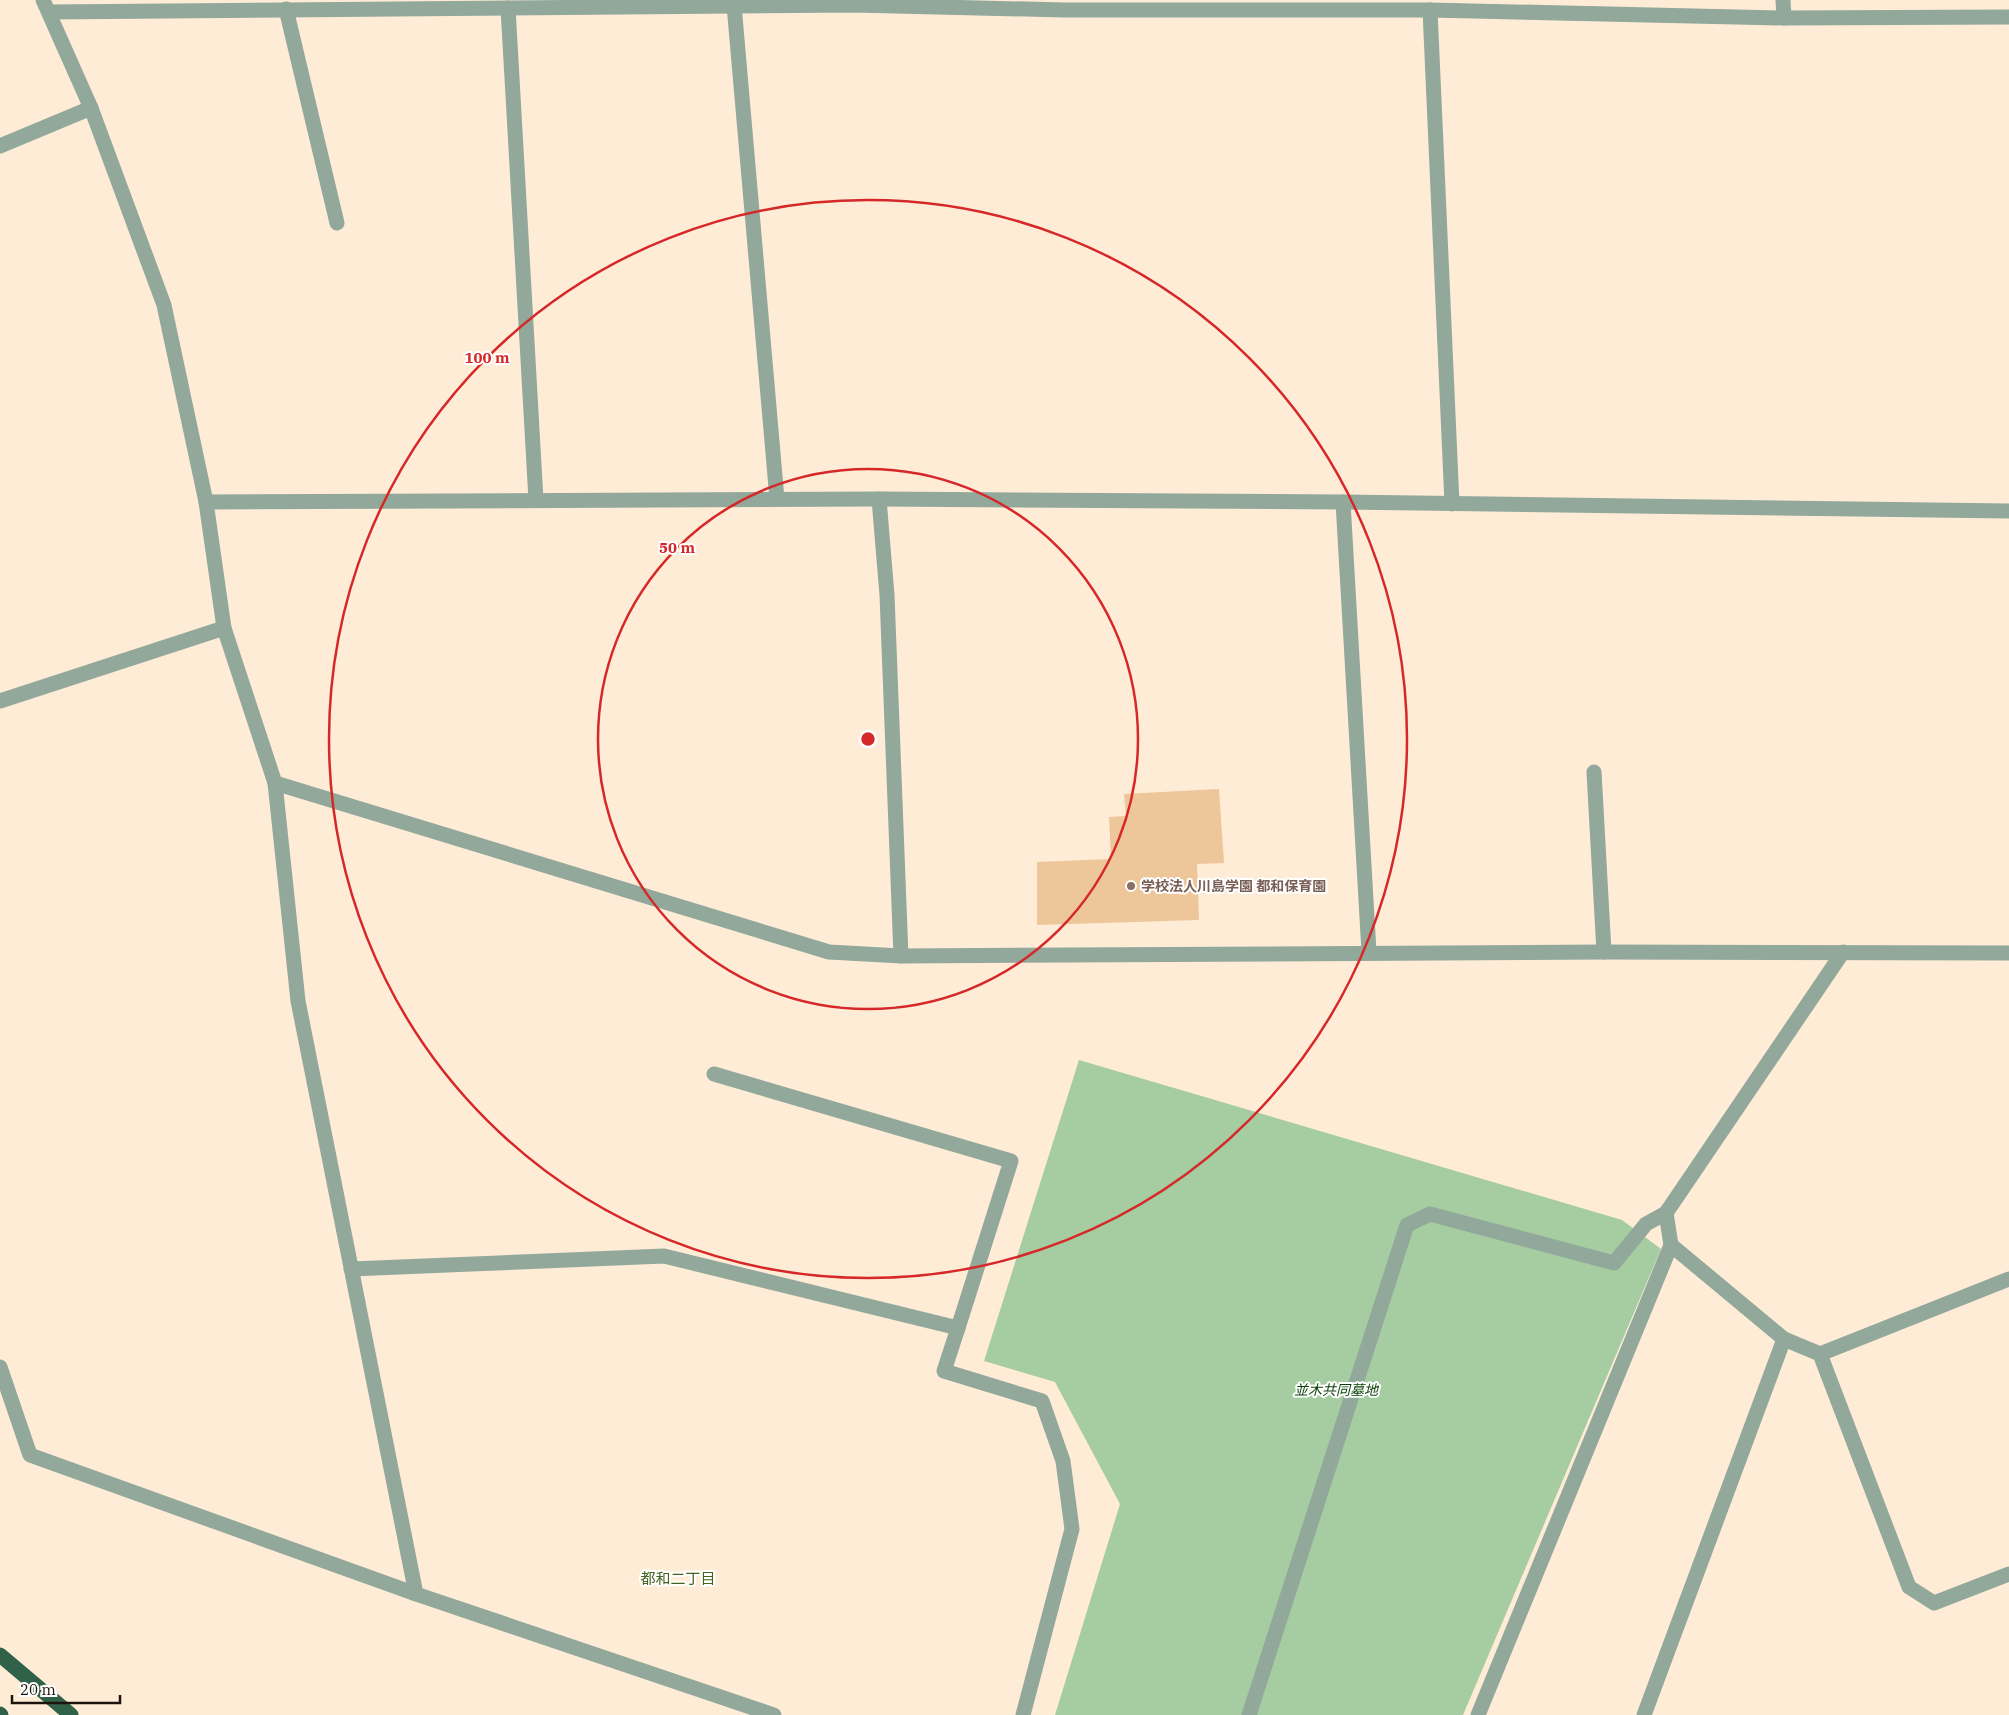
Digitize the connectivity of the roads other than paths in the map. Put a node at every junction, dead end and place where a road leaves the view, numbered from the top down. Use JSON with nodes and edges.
{"nodes":[{"id":1,"x":1783,"y":0,"type":"edge"},
{"id":2,"x":855,"y":3,"type":"edge"},
{"id":3,"x":734,"y":5,"type":"junction"},
{"id":4,"x":1063,"y":5,"type":"edge"},
{"id":5,"x":46,"y":6,"type":"edge"},
{"id":6,"x":508,"y":8,"type":"junction"},
{"id":7,"x":286,"y":9,"type":"junction"},
{"id":8,"x":1430,"y":10,"type":"junction"},
{"id":9,"x":2009,"y":17,"type":"edge"},
{"id":10,"x":1784,"y":18,"type":"junction"},
{"id":11,"x":91,"y":108,"type":"junction"},
{"id":12,"x":0,"y":146,"type":"edge"},
{"id":13,"x":337,"y":223,"type":"dead end"},
{"id":14,"x":777,"y":499,"type":"junction"},
{"id":15,"x":879,"y":499,"type":"junction"},
{"id":16,"x":536,"y":500,"type":"junction"},
{"id":17,"x":206,"y":502,"type":"junction"},
{"id":18,"x":1343,"y":502,"type":"junction"},
{"id":19,"x":1452,"y":504,"type":"junction"},
{"id":20,"x":2009,"y":511,"type":"edge"},
{"id":21,"x":224,"y":628,"type":"junction"},
{"id":22,"x":0,"y":701,"type":"edge"},
{"id":23,"x":1594,"y":772,"type":"dead end"},
{"id":24,"x":275,"y":783,"type":"junction"},
{"id":25,"x":1369,"y":952,"type":"junction"},
{"id":26,"x":1604,"y":952,"type":"junction"},
{"id":27,"x":1843,"y":952,"type":"junction"},
{"id":28,"x":2009,"y":953,"type":"edge"},
{"id":29,"x":901,"y":956,"type":"junction"},
{"id":30,"x":714,"y":1074,"type":"dead end"},
{"id":31,"x":1666,"y":1213,"type":"junction"},
{"id":32,"x":1671,"y":1245,"type":"junction"},
{"id":33,"x":351,"y":1269,"type":"junction"},
{"id":34,"x":2009,"y":1279,"type":"edge"},
{"id":35,"x":958,"y":1328,"type":"junction"},
{"id":36,"x":1784,"y":1339,"type":"junction"},
{"id":37,"x":1820,"y":1354,"type":"junction"},
{"id":38,"x":0,"y":1367,"type":"edge"},
{"id":39,"x":2009,"y":1574,"type":"edge"},
{"id":40,"x":416,"y":1594,"type":"junction"},
{"id":41,"x":0,"y":1655,"type":"edge"},
{"id":42,"x":753,"y":1712,"type":"edge"},
{"id":43,"x":72,"y":1715,"type":"edge"},
{"id":44,"x":774,"y":1715,"type":"edge"},
{"id":45,"x":1023,"y":1715,"type":"edge"},
{"id":46,"x":1249,"y":1715,"type":"edge"},
{"id":47,"x":1478,"y":1715,"type":"edge"},
{"id":48,"x":1644,"y":1715,"type":"edge"}],
"edges":[{"from":1,"to":10,"type":"street"},
{"from":2,"to":3,"type":"street"},
{"from":2,"to":4,"type":"street"},
{"from":3,"to":6,"type":"street"},
{"from":3,"to":14,"type":"street"},
{"from":4,"to":8,"type":"street"},
{"from":5,"to":7,"type":"street"},
{"from":5,"to":11,"type":"street"},
{"from":6,"to":7,"type":"street"},
{"from":6,"to":16,"type":"street"},
{"from":7,"to":13,"type":"street"},
{"from":8,"to":10,"type":"street"},
{"from":8,"to":19,"type":"street"},
{"from":9,"to":10,"type":"street"},
{"from":11,"to":12,"type":"street"},
{"from":11,"to":17,"type":"street"},
{"from":14,"to":15,"type":"street"},
{"from":14,"to":16,"type":"street"},
{"from":15,"to":18,"type":"street"},
{"from":15,"to":29,"type":"street"},
{"from":16,"to":17,"type":"street"},
{"from":17,"to":21,"type":"street"},
{"from":18,"to":19,"type":"street"},
{"from":18,"to":25,"type":"street"},
{"from":19,"to":20,"type":"street"},
{"from":21,"to":22,"type":"street"},
{"from":21,"to":24,"type":"street"},
{"from":23,"to":26,"type":"street"},
{"from":24,"to":29,"type":"street"},
{"from":24,"to":33,"type":"street"},
{"from":25,"to":26,"type":"street"},
{"from":25,"to":29,"type":"street"},
{"from":26,"to":27,"type":"street"},
{"from":27,"to":28,"type":"street"},
{"from":27,"to":31,"type":"street"},
{"from":30,"to":35,"type":"street"},
{"from":31,"to":32,"type":"street"},
{"from":31,"to":46,"type":"street"},
{"from":32,"to":36,"type":"street"},
{"from":32,"to":47,"type":"street"},
{"from":33,"to":35,"type":"street"},
{"from":33,"to":40,"type":"street"},
{"from":34,"to":37,"type":"street"},
{"from":35,"to":45,"type":"street"},
{"from":36,"to":37,"type":"street"},
{"from":36,"to":48,"type":"street"},
{"from":37,"to":39,"type":"street"},
{"from":38,"to":40,"type":"street"},
{"from":40,"to":42,"type":"street"},
{"from":41,"to":43,"type":"highway"},
{"from":42,"to":44,"type":"street"}]}
